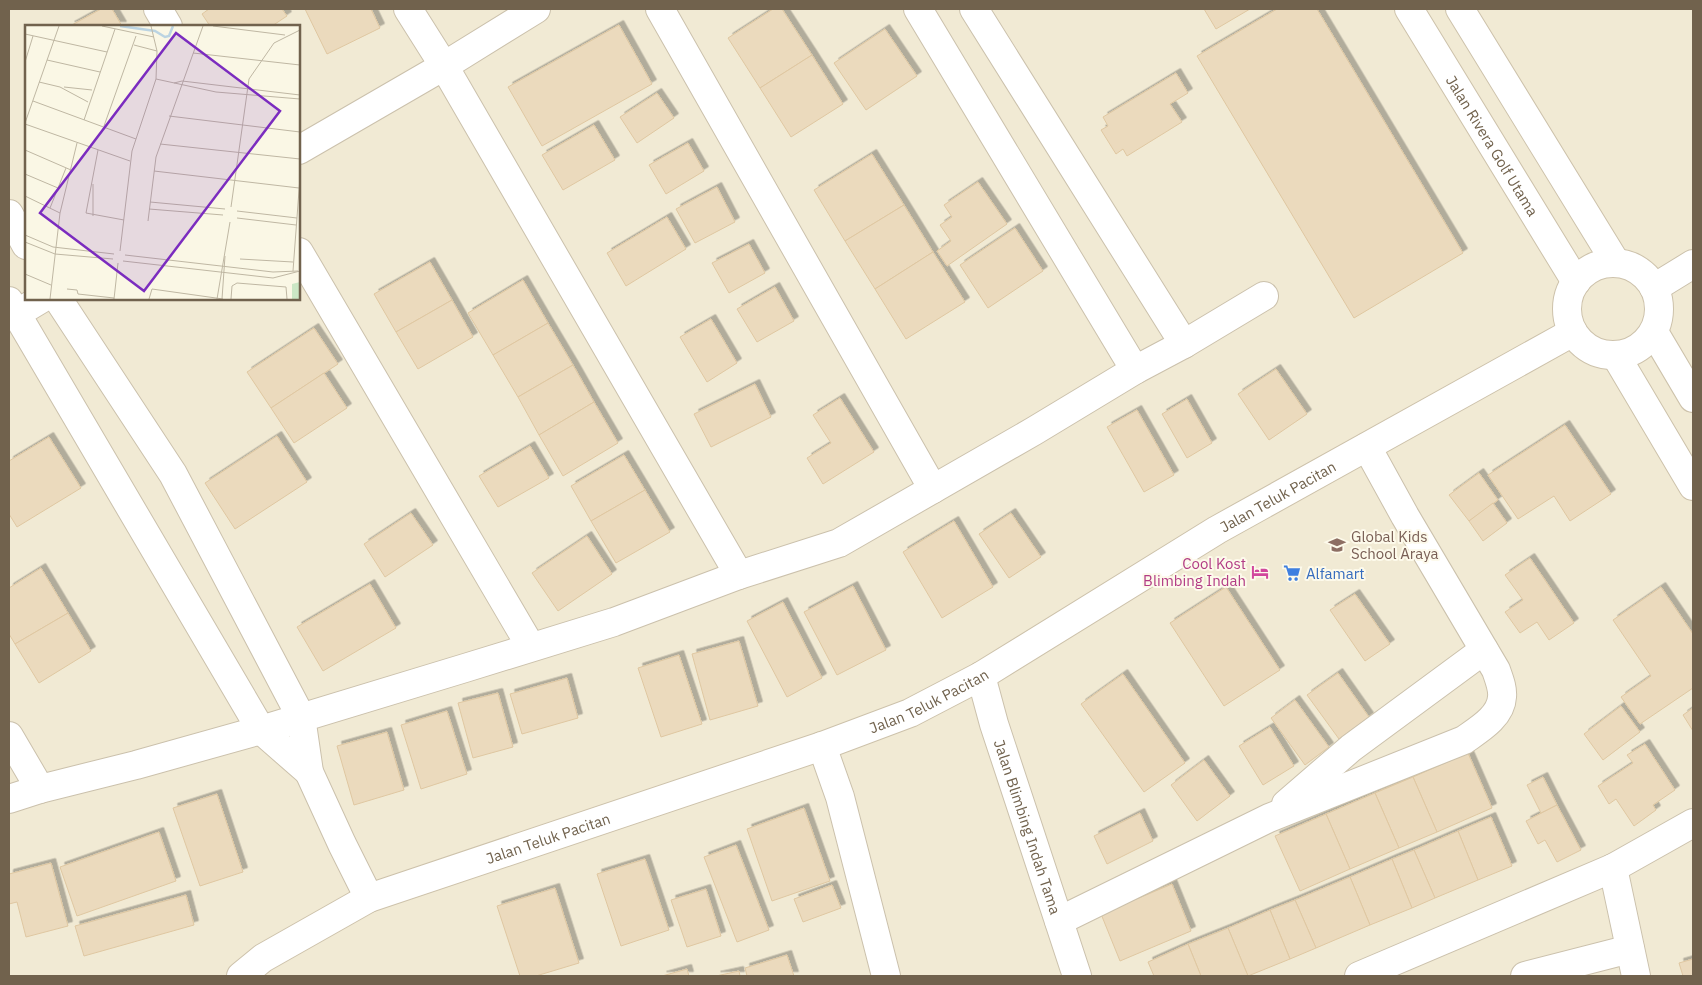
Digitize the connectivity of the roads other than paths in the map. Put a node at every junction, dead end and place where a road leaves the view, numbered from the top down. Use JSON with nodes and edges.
{"nodes":[{"id":1,"x":158,"y":9,"type":"edge"},
{"id":2,"x":408,"y":9,"type":"edge"},
{"id":3,"x":536,"y":9,"type":"edge"},
{"id":4,"x":660,"y":9,"type":"edge"},
{"id":5,"x":918,"y":9,"type":"edge"},
{"id":6,"x":974,"y":9,"type":"edge"},
{"id":7,"x":1409,"y":9,"type":"edge"},
{"id":8,"x":1460,"y":9,"type":"edge"},
{"id":9,"x":167,"y":25,"type":"edge"},
{"id":10,"x":444,"y":66,"type":"junction"},
{"id":11,"x":300,"y":149,"type":"edge"},
{"id":12,"x":9,"y":214,"type":"edge"},
{"id":13,"x":25,"y":243,"type":"edge"},
{"id":14,"x":300,"y":254,"type":"edge"},
{"id":15,"x":1616,"y":263,"type":"junction"},
{"id":16,"x":1693,"y":264,"type":"edge"},
{"id":17,"x":1576,"y":282,"type":"junction"},
{"id":18,"x":1654,"y":288,"type":"junction"},
{"id":19,"x":1264,"y":296,"type":"dead end"},
{"id":20,"x":38,"y":300,"type":"edge"},
{"id":21,"x":59,"y":300,"type":"edge"},
{"id":22,"x":11,"y":310,"type":"edge"},
{"id":23,"x":1573,"y":332,"type":"junction"},
{"id":24,"x":1654,"y":332,"type":"junction"},
{"id":25,"x":1184,"y":344,"type":"junction"},
{"id":26,"x":1616,"y":356,"type":"junction"},
{"id":27,"x":1135,"y":370,"type":"junction"},
{"id":28,"x":1693,"y":398,"type":"edge"},
{"id":29,"x":1367,"y":447,"type":"junction"},
{"id":30,"x":1693,"y":486,"type":"edge"},
{"id":31,"x":933,"y":489,"type":"junction"},
{"id":32,"x":739,"y":575,"type":"junction"},
{"id":33,"x":531,"y":647,"type":"junction"},
{"id":34,"x":1484,"y":650,"type":"junction"},
{"id":35,"x":981,"y":676,"type":"junction"},
{"id":36,"x":301,"y":718,"type":"junction"},
{"id":37,"x":261,"y":730,"type":"junction"},
{"id":38,"x":9,"y":736,"type":"edge"},
{"id":39,"x":822,"y":746,"type":"junction"},
{"id":40,"x":308,"y":772,"type":"junction"},
{"id":41,"x":40,"y":789,"type":"junction"},
{"id":42,"x":9,"y":799,"type":"edge"},
{"id":43,"x":1269,"y":818,"type":"junction"},
{"id":44,"x":1693,"y":823,"type":"edge"},
{"id":45,"x":1613,"y":868,"type":"junction"},
{"id":46,"x":369,"y":898,"type":"junction"},
{"id":47,"x":1059,"y":921,"type":"junction"},
{"id":48,"x":1630,"y":949,"type":"junction"},
{"id":49,"x":241,"y":976,"type":"edge"},
{"id":50,"x":886,"y":976,"type":"edge"},
{"id":51,"x":1077,"y":976,"type":"edge"},
{"id":52,"x":1359,"y":976,"type":"edge"},
{"id":53,"x":1525,"y":976,"type":"edge"},
{"id":54,"x":1636,"y":976,"type":"edge"}],
"edges":[{"from":1,"to":9,"type":"street"},
{"from":2,"to":10,"type":"street"},
{"from":3,"to":10,"type":"street"},
{"from":4,"to":31,"type":"street"},
{"from":5,"to":27,"type":"street"},
{"from":6,"to":25,"type":"street"},
{"from":7,"to":17,"type":"street","name":"Jalan Rivera Golf Utama"},
{"from":8,"to":15,"type":"street"},
{"from":10,"to":11,"type":"street"},
{"from":10,"to":32,"type":"street"},
{"from":12,"to":13,"type":"street"},
{"from":14,"to":33,"type":"street"},
{"from":15,"to":17,"type":"street"},
{"from":15,"to":18,"type":"street"},
{"from":16,"to":18,"type":"street"},
{"from":17,"to":23,"type":"street"},
{"from":18,"to":24,"type":"street"},
{"from":19,"to":25,"type":"street"},
{"from":20,"to":22,"type":"street"},
{"from":21,"to":36,"type":"street"},
{"from":22,"to":37,"type":"street"},
{"from":23,"to":26,"type":"street"},
{"from":23,"to":29,"type":"street","name":"Jalan Teluk Pacitan"},
{"from":24,"to":26,"type":"street"},
{"from":24,"to":28,"type":"street"},
{"from":25,"to":27,"type":"street"},
{"from":26,"to":30,"type":"street"},
{"from":27,"to":31,"type":"street"},
{"from":29,"to":34,"type":"street"},
{"from":29,"to":35,"type":"street","name":"Jalan Teluk Pacitan"},
{"from":31,"to":32,"type":"street"},
{"from":32,"to":33,"type":"street"},
{"from":33,"to":36,"type":"street"},
{"from":34,"to":43,"type":"street"},
{"from":34,"to":43,"type":"street"},
{"from":35,"to":39,"type":"street","name":"Jalan Teluk Pacitan"},
{"from":35,"to":47,"type":"street","name":"Jalan Blimbing Indah Tama"},
{"from":36,"to":37,"type":"street"},
{"from":36,"to":40,"type":"street"},
{"from":37,"to":40,"type":"street"},
{"from":37,"to":41,"type":"street"},
{"from":38,"to":41,"type":"street"},
{"from":39,"to":46,"type":"street","name":"Jalan Teluk Pacitan"},
{"from":39,"to":50,"type":"street"},
{"from":40,"to":46,"type":"street"},
{"from":41,"to":42,"type":"street"},
{"from":43,"to":47,"type":"street"},
{"from":44,"to":45,"type":"street"},
{"from":45,"to":48,"type":"street"},
{"from":45,"to":52,"type":"street"},
{"from":46,"to":49,"type":"street","name":"Jalan Teluk Pacitan"},
{"from":47,"to":51,"type":"street","name":"Jalan Blimbing Indah Tama"},
{"from":48,"to":53,"type":"street"},
{"from":48,"to":54,"type":"street"}]}
